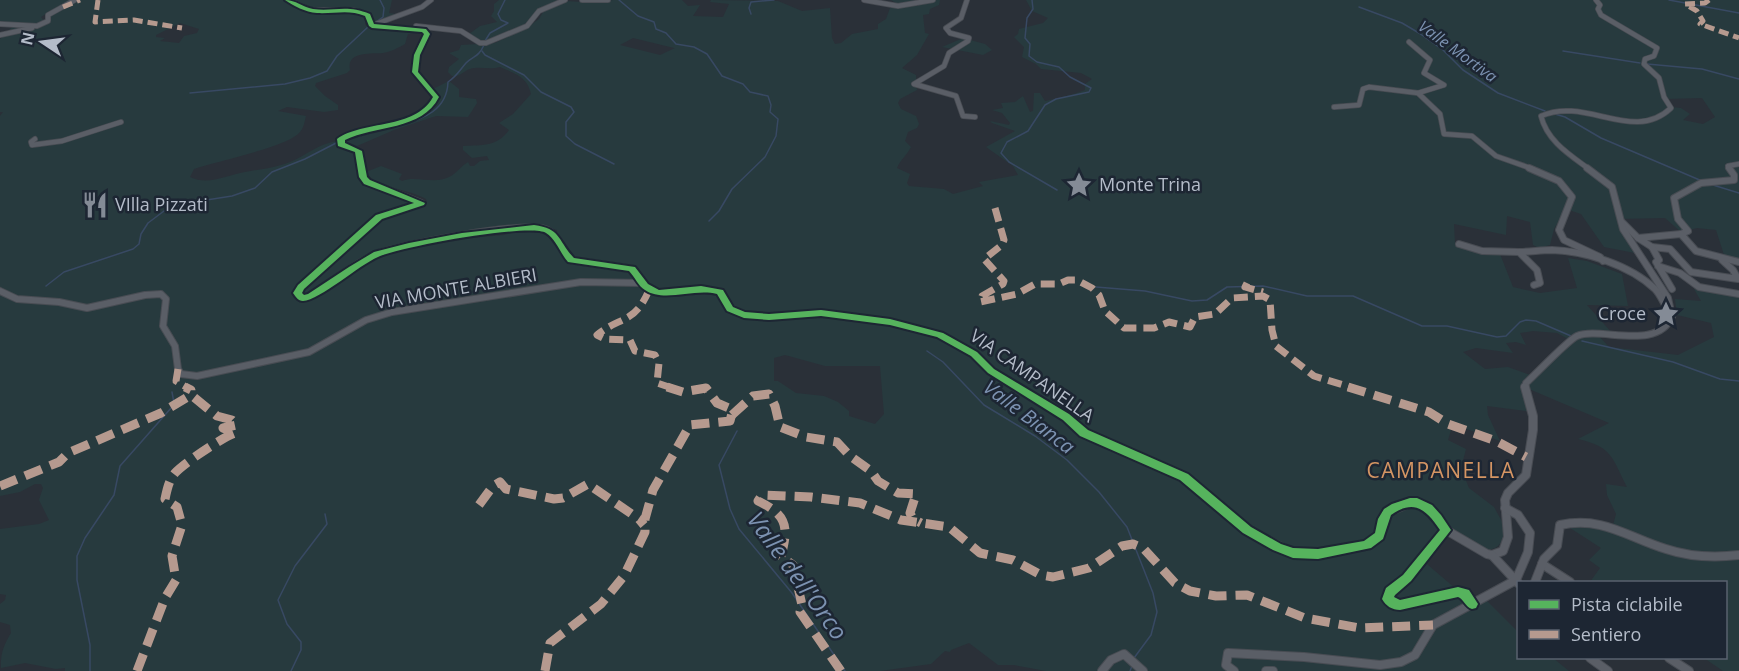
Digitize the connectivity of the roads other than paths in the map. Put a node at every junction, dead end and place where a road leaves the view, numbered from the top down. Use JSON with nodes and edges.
{"nodes":[{"id":1,"x":75,"y":0,"type":"edge"},
{"id":2,"x":288,"y":0,"type":"edge"},
{"id":3,"x":431,"y":0,"type":"edge"},
{"id":4,"x":565,"y":0,"type":"edge"},
{"id":5,"x":582,"y":0,"type":"edge"},
{"id":6,"x":608,"y":0,"type":"edge"},
{"id":7,"x":864,"y":0,"type":"edge"},
{"id":8,"x":933,"y":0,"type":"edge"},
{"id":9,"x":967,"y":0,"type":"edge"},
{"id":10,"x":1596,"y":0,"type":"edge"},
{"id":11,"x":1,"y":24,"type":"edge"},
{"id":12,"x":370,"y":25,"type":"junction"},
{"id":13,"x":37,"y":26,"type":"junction"},
{"id":14,"x":405,"y":27,"type":"junction"},
{"id":15,"x":0,"y":35,"type":"edge"},
{"id":16,"x":1409,"y":42,"type":"dead end"},
{"id":17,"x":1418,"y":93,"type":"junction"},
{"id":18,"x":1334,"y":107,"type":"dead end"},
{"id":19,"x":975,"y":117,"type":"dead end"},
{"id":20,"x":121,"y":122,"type":"dead end"},
{"id":21,"x":35,"y":138,"type":"dead end"},
{"id":22,"x":1739,"y":164,"type":"edge"},
{"id":23,"x":1617,"y":217,"type":"junction"},
{"id":24,"x":1681,"y":234,"type":"junction"},
{"id":25,"x":1638,"y":238,"type":"junction"},
{"id":26,"x":1460,"y":244,"type":"dead end"},
{"id":27,"x":1652,"y":247,"type":"junction"},
{"id":28,"x":1520,"y":252,"type":"junction"},
{"id":29,"x":1718,"y":257,"type":"junction"},
{"id":30,"x":1603,"y":261,"type":"junction"},
{"id":31,"x":1739,"y":262,"type":"edge"},
{"id":32,"x":1658,"y":266,"type":"junction"},
{"id":33,"x":642,"y":283,"type":"junction"},
{"id":34,"x":1534,"y":285,"type":"dead end"},
{"id":35,"x":1672,"y":290,"type":"dead end"},
{"id":36,"x":0,"y":291,"type":"edge"},
{"id":37,"x":1739,"y":294,"type":"edge"},
{"id":38,"x":1672,"y":316,"type":"junction"},
{"id":39,"x":1506,"y":508,"type":"junction"},
{"id":40,"x":1446,"y":530,"type":"junction"},
{"id":41,"x":1492,"y":555,"type":"junction"},
{"id":42,"x":1739,"y":555,"type":"edge"},
{"id":43,"x":1542,"y":564,"type":"junction"},
{"id":44,"x":1519,"y":581,"type":"edge"},
{"id":45,"x":1520,"y":581,"type":"edge"},
{"id":46,"x":1535,"y":581,"type":"edge"},
{"id":47,"x":1568,"y":581,"type":"edge"},
{"id":48,"x":1517,"y":583,"type":"edge"},
{"id":49,"x":1472,"y":604,"type":"junction"},
{"id":50,"x":1593,"y":659,"type":"edge"},
{"id":51,"x":1671,"y":659,"type":"edge"},
{"id":52,"x":1141,"y":669,"type":"edge"},
{"id":53,"x":1102,"y":671,"type":"edge"},
{"id":54,"x":1234,"y":671,"type":"edge"},
{"id":55,"x":1266,"y":671,"type":"edge"},
{"id":56,"x":1273,"y":671,"type":"edge"},
{"id":57,"x":1608,"y":671,"type":"edge"},
{"id":58,"x":1689,"y":671,"type":"edge"}],
"edges":[{"from":1,"to":13,"type":"street"},
{"from":2,"to":12,"type":"street"},
{"from":3,"to":12,"type":"street"},
{"from":4,"to":14,"type":"street"},
{"from":5,"to":6,"type":"street"},
{"from":7,"to":8,"type":"street"},
{"from":9,"to":19,"type":"street"},
{"from":10,"to":23,"type":"street"},
{"from":11,"to":13,"type":"street"},
{"from":12,"to":14,"type":"street"},
{"from":13,"to":15,"type":"street"},
{"from":14,"to":33,"type":"street","name":"VIA CAMPANELLA"},
{"from":16,"to":17,"type":"street"},
{"from":17,"to":18,"type":"street"},
{"from":17,"to":30,"type":"street"},
{"from":20,"to":21,"type":"street"},
{"from":22,"to":24,"type":"street"},
{"from":23,"to":25,"type":"street"},
{"from":23,"to":38,"type":"street"},
{"from":24,"to":25,"type":"street"},
{"from":24,"to":29,"type":"street"},
{"from":25,"to":27,"type":"street"},
{"from":26,"to":28,"type":"street"},
{"from":27,"to":29,"type":"street"},
{"from":27,"to":32,"type":"street"},
{"from":28,"to":30,"type":"street"},
{"from":28,"to":34,"type":"street"},
{"from":29,"to":31,"type":"street"},
{"from":30,"to":38,"type":"street"},
{"from":32,"to":35,"type":"street"},
{"from":32,"to":37,"type":"street"},
{"from":33,"to":36,"type":"street","name":"VIA MONTE ALBIERI"},
{"from":33,"to":40,"type":"street","name":"VIA CAMPANELLA"},
{"from":38,"to":39,"type":"street"},
{"from":39,"to":41,"type":"street"},
{"from":39,"to":45,"type":"street"},
{"from":40,"to":41,"type":"street","name":"VIA CAMPANELLA"},
{"from":40,"to":49,"type":"street"},
{"from":41,"to":44,"type":"street","name":"VIA CAMPANELLA"},
{"from":42,"to":43,"type":"street"},
{"from":43,"to":46,"type":"street"},
{"from":43,"to":47,"type":"street"},
{"from":48,"to":49,"type":"street"},
{"from":49,"to":54,"type":"street"},
{"from":50,"to":57,"type":"street"},
{"from":51,"to":58,"type":"street"},
{"from":52,"to":53,"type":"street"},
{"from":55,"to":56,"type":"street"}]}
